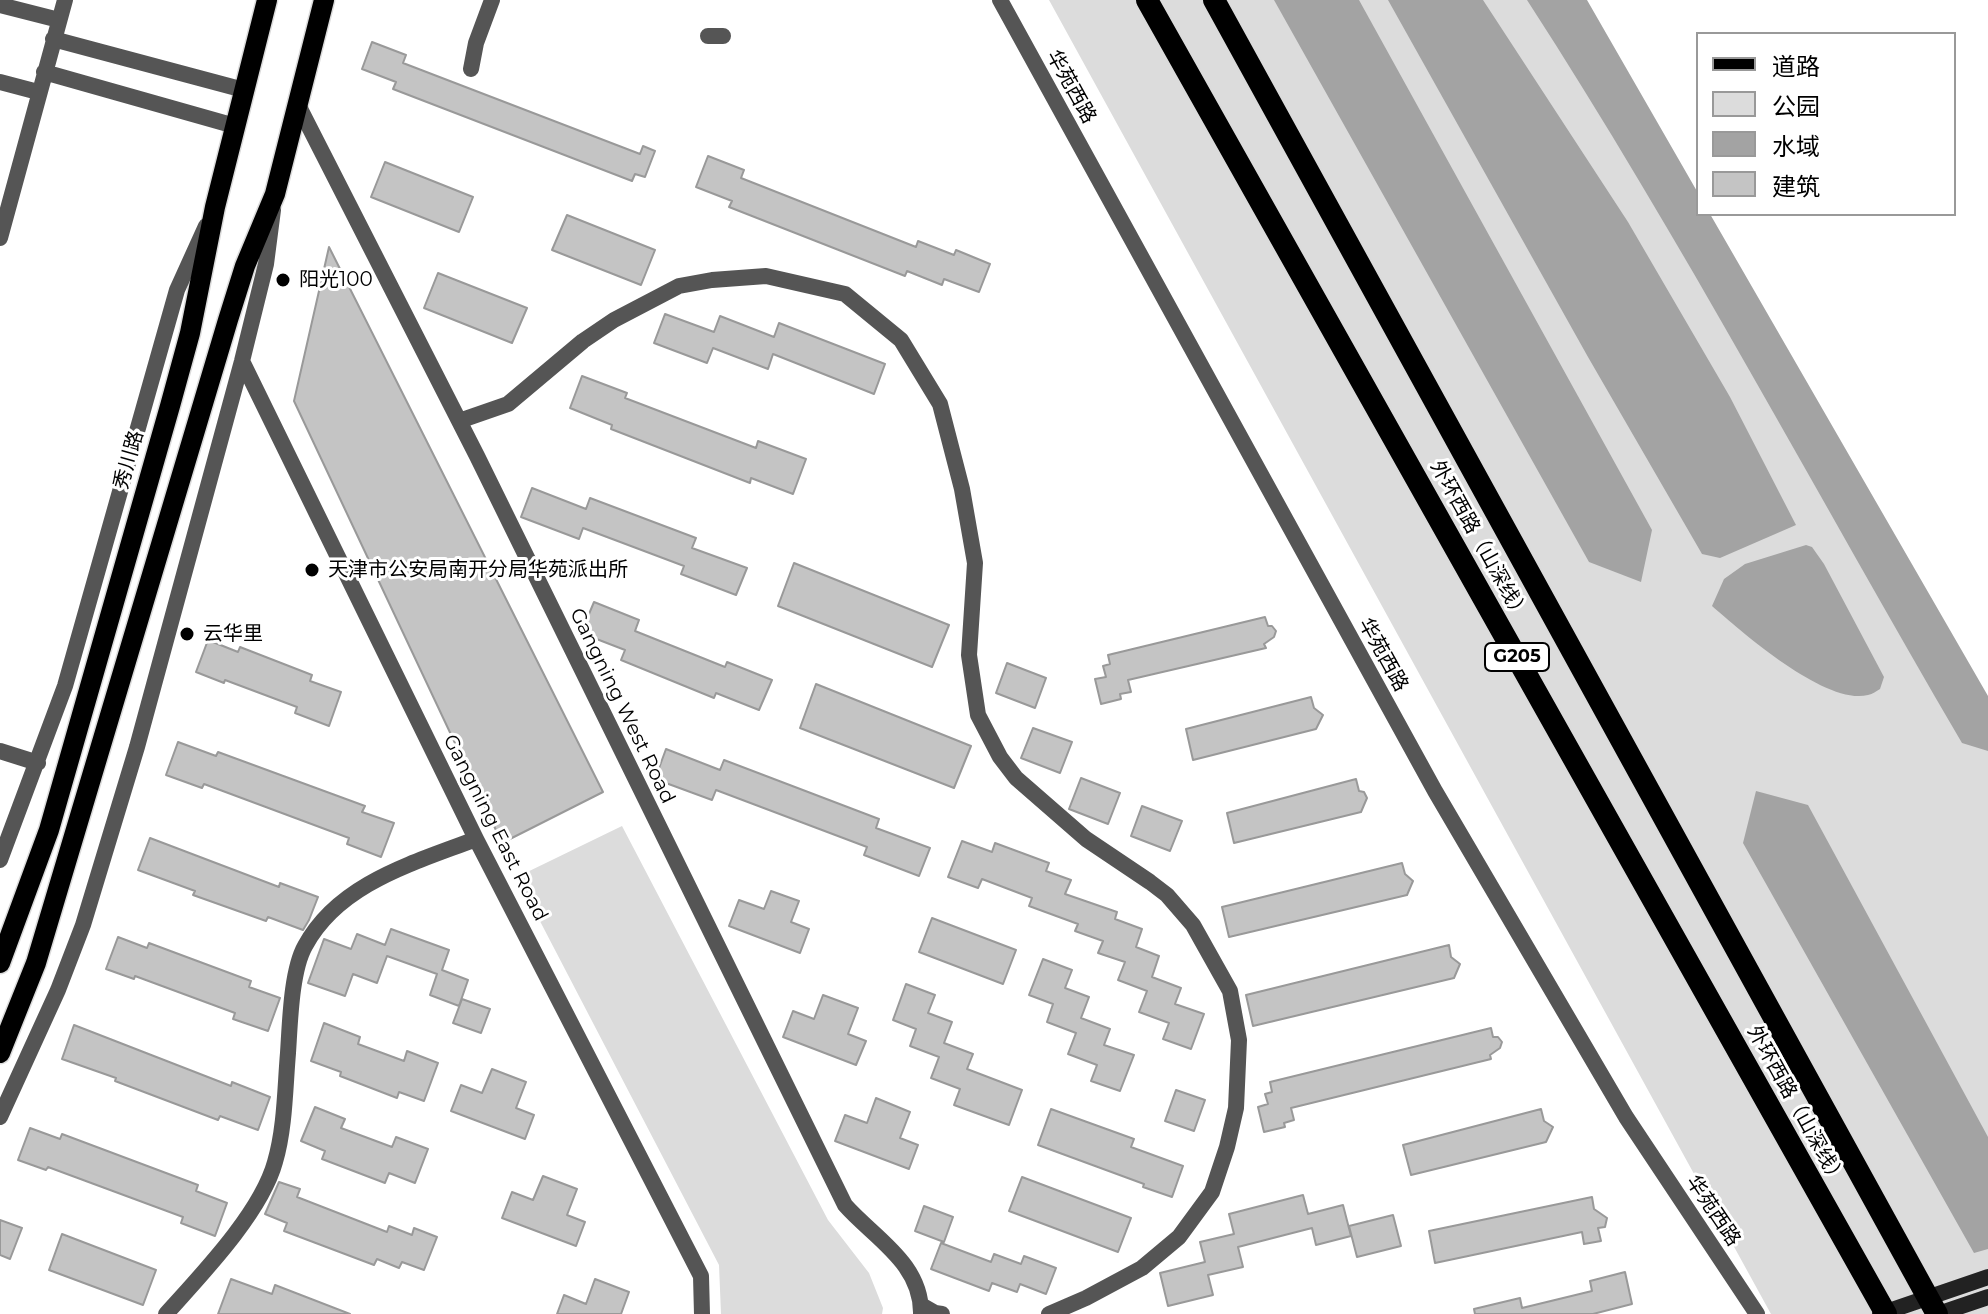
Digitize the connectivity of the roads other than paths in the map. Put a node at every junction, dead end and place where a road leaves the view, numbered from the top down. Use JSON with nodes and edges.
{"nodes":[{"id":1,"x":65,"y":0,"type":"edge"},
{"id":2,"x":267,"y":0,"type":"edge"},
{"id":3,"x":324,"y":0,"type":"edge"},
{"id":4,"x":492,"y":0,"type":"edge"},
{"id":5,"x":1000,"y":0,"type":"edge"},
{"id":6,"x":1147,"y":0,"type":"edge"},
{"id":7,"x":1214,"y":0,"type":"edge"},
{"id":8,"x":0,"y":5,"type":"edge"},
{"id":9,"x":59,"y":20,"type":"junction"},
{"id":10,"x":53,"y":39,"type":"junction"},
{"id":11,"x":471,"y":69,"type":"dead end"},
{"id":12,"x":44,"y":72,"type":"junction"},
{"id":13,"x":0,"y":82,"type":"edge"},
{"id":14,"x":244,"y":90,"type":"junction"},
{"id":15,"x":38,"y":92,"type":"junction"},
{"id":16,"x":297,"y":103,"type":"junction"},
{"id":17,"x":235,"y":126,"type":"junction"},
{"id":18,"x":275,"y":194,"type":"junction"},
{"id":19,"x":215,"y":207,"type":"junction"},
{"id":20,"x":0,"y":238,"type":"edge"},
{"id":21,"x":242,"y":361,"type":"junction"},
{"id":22,"x":459,"y":421,"type":"junction"},
{"id":23,"x":0,"y":751,"type":"edge"},
{"id":24,"x":38,"y":763,"type":"junction"},
{"id":25,"x":476,"y":839,"type":"junction"},
{"id":26,"x":0,"y":860,"type":"edge"},
{"id":27,"x":6,"y":935,"type":"edge"},
{"id":28,"x":0,"y":963,"type":"edge"},
{"id":29,"x":0,"y":1053,"type":"edge"},
{"id":30,"x":0,"y":1117,"type":"edge"},
{"id":31,"x":1988,"y":1277,"type":"edge"},
{"id":32,"x":1988,"y":1297,"type":"edge"},
{"id":33,"x":1934,"y":1308,"type":"edge"},
{"id":34,"x":921,"y":1310,"type":"edge"},
{"id":35,"x":166,"y":1314,"type":"edge"},
{"id":36,"x":702,"y":1314,"type":"edge"},
{"id":37,"x":942,"y":1314,"type":"edge"},
{"id":38,"x":1049,"y":1314,"type":"edge"},
{"id":39,"x":1757,"y":1314,"type":"edge"},
{"id":40,"x":1884,"y":1314,"type":"edge"}],
"edges":[{"from":1,"to":9,"type":"street"},
{"from":2,"to":14,"type":"main road","name":"秀川路"},
{"from":3,"to":16,"type":"main road"},
{"from":4,"to":11,"type":"street"},
{"from":5,"to":39,"type":"street","name":"华苑西路"},
{"from":6,"to":40,"type":"highway","name":"外环西路（山深线）","number":"G205"},
{"from":7,"to":33,"type":"highway","name":"外环西路（山深线）","number":"G205"},
{"from":8,"to":9,"type":"street"},
{"from":9,"to":10,"type":"street"},
{"from":10,"to":12,"type":"street"},
{"from":10,"to":14,"type":"street"},
{"from":12,"to":15,"type":"street"},
{"from":12,"to":17,"type":"street"},
{"from":13,"to":15,"type":"street"},
{"from":14,"to":17,"type":"main road","name":"秀川路"},
{"from":15,"to":20,"type":"street"},
{"from":16,"to":18,"type":"main road"},
{"from":16,"to":22,"type":"street","name":"Gangning West Road"},
{"from":17,"to":19,"type":"main road","name":"秀川路"},
{"from":18,"to":21,"type":"street"},
{"from":18,"to":29,"type":"main road"},
{"from":19,"to":24,"type":"street"},
{"from":19,"to":27,"type":"main road","name":"秀川路"},
{"from":21,"to":25,"type":"street","name":"Gangning East Road"},
{"from":21,"to":30,"type":"street"},
{"from":22,"to":34,"type":"street","name":"Gangning West Road"},
{"from":22,"to":38,"type":"street"},
{"from":23,"to":24,"type":"street"},
{"from":24,"to":26,"type":"street"},
{"from":25,"to":35,"type":"street"},
{"from":25,"to":36,"type":"street","name":"Gangning East Road"},
{"from":27,"to":28,"type":"main road","name":"秀川路"},
{"from":31,"to":33,"type":"main road"},
{"from":32,"to":33,"type":"main road"},
{"from":33,"to":40,"type":"main road"},
{"from":34,"to":37,"type":"street"}]}
